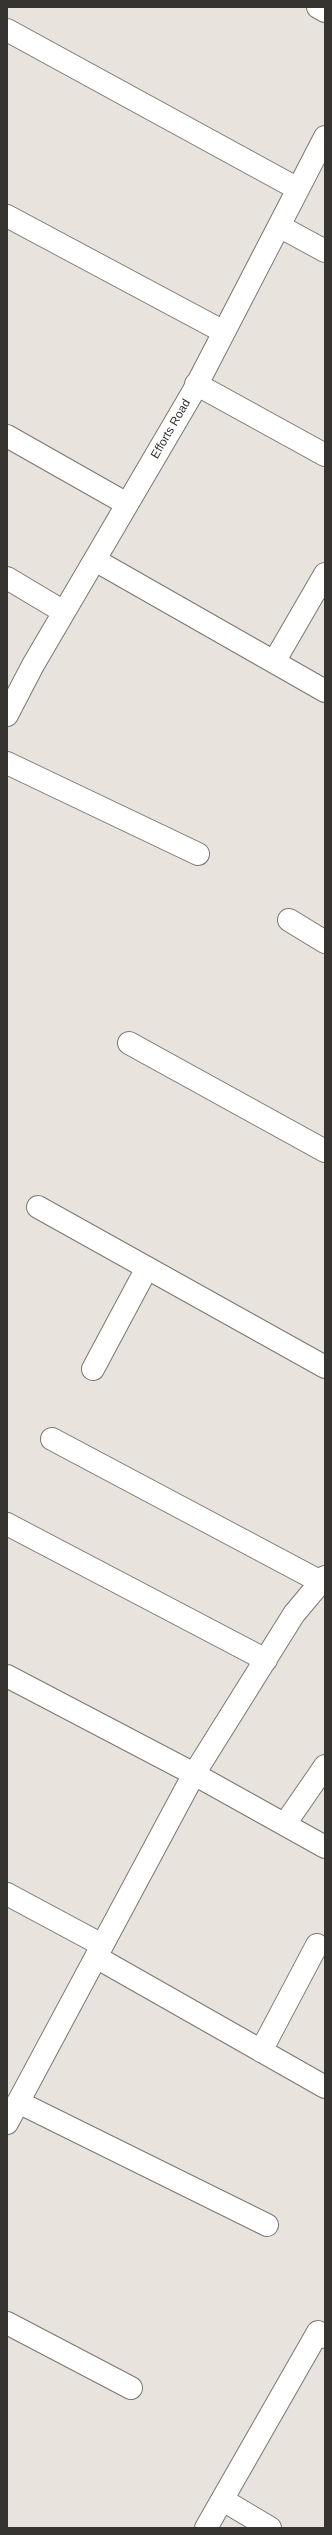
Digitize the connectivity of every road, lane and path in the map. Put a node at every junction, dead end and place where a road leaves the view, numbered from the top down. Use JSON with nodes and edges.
{"nodes":[{"id":1,"x":318,"y":7,"type":"edge"},
{"id":2,"x":325,"y":11,"type":"edge"},
{"id":3,"x":7,"y":30,"type":"edge"},
{"id":4,"x":325,"y":137,"type":"edge"},
{"id":5,"x":298,"y":189,"type":"junction"},
{"id":6,"x":7,"y":216,"type":"edge"},
{"id":7,"x":279,"y":226,"type":"junction"},
{"id":8,"x":325,"y":251,"type":"edge"},
{"id":9,"x":224,"y":332,"type":"junction"},
{"id":10,"x":196,"y":384,"type":"junction"},
{"id":11,"x":7,"y":436,"type":"edge"},
{"id":12,"x":325,"y":455,"type":"edge"},
{"id":13,"x":127,"y":504,"type":"junction"},
{"id":14,"x":95,"y":560,"type":"junction"},
{"id":15,"x":325,"y":574,"type":"edge"},
{"id":16,"x":7,"y":578,"type":"edge"},
{"id":17,"x":64,"y":612,"type":"junction"},
{"id":18,"x":274,"y":662,"type":"junction"},
{"id":19,"x":325,"y":691,"type":"edge"},
{"id":20,"x":7,"y":715,"type":"edge"},
{"id":21,"x":7,"y":763,"type":"edge"},
{"id":22,"x":198,"y":854,"type":"dead end"},
{"id":23,"x":289,"y":920,"type":"dead end"},
{"id":24,"x":325,"y":942,"type":"edge"},
{"id":25,"x":129,"y":1043,"type":"dead end"},
{"id":26,"x":325,"y":1151,"type":"edge"},
{"id":27,"x":38,"y":1207,"type":"dead end"},
{"id":28,"x":147,"y":1268,"type":"junction"},
{"id":29,"x":325,"y":1367,"type":"edge"},
{"id":30,"x":93,"y":1369,"type":"dead end"},
{"id":31,"x":52,"y":1439,"type":"dead end"},
{"id":32,"x":7,"y":1524,"type":"edge"},
{"id":33,"x":323,"y":1580,"type":"edge"},
{"id":34,"x":266,"y":1660,"type":"junction"},
{"id":35,"x":7,"y":1676,"type":"edge"},
{"id":36,"x":325,"y":1766,"type":"edge"},
{"id":37,"x":194,"y":1774,"type":"junction"},
{"id":38,"x":285,"y":1824,"type":"junction"},
{"id":39,"x":325,"y":1847,"type":"edge"},
{"id":40,"x":7,"y":1894,"type":"edge"},
{"id":41,"x":317,"y":1945,"type":"dead end"},
{"id":42,"x":99,"y":1951,"type":"junction"},
{"id":43,"x":261,"y":2050,"type":"junction"},
{"id":44,"x":325,"y":2087,"type":"edge"},
{"id":45,"x":18,"y":2102,"type":"junction"},
{"id":46,"x":7,"y":2123,"type":"edge"},
{"id":47,"x":267,"y":2225,"type":"dead end"},
{"id":48,"x":7,"y":2323,"type":"edge"},
{"id":49,"x":323,"y":2330,"type":"edge"},
{"id":50,"x":131,"y":2388,"type":"dead end"},
{"id":51,"x":223,"y":2500,"type":"junction"},
{"id":52,"x":206,"y":2528,"type":"edge"},
{"id":53,"x":270,"y":2528,"type":"edge"}],
"edges":[{"from":1,"to":2,"type":"street"},
{"from":3,"to":5,"type":"street"},
{"from":4,"to":5,"type":"street","name":"Efforts Road"},
{"from":5,"to":7,"type":"street","name":"Efforts Road"},
{"from":6,"to":9,"type":"street"},
{"from":7,"to":8,"type":"street"},
{"from":7,"to":9,"type":"street","name":"Efforts Road"},
{"from":9,"to":10,"type":"street","name":"Efforts Road"},
{"from":10,"to":12,"type":"street"},
{"from":10,"to":13,"type":"street","name":"Efforts Road"},
{"from":11,"to":13,"type":"street"},
{"from":13,"to":14,"type":"street","name":"Efforts Road"},
{"from":14,"to":17,"type":"street","name":"Efforts Road"},
{"from":14,"to":18,"type":"street"},
{"from":15,"to":18,"type":"street"},
{"from":16,"to":17,"type":"street"},
{"from":17,"to":20,"type":"street","name":"Efforts Road"},
{"from":18,"to":19,"type":"street"},
{"from":21,"to":22,"type":"street"},
{"from":23,"to":24,"type":"street"},
{"from":25,"to":26,"type":"street"},
{"from":27,"to":28,"type":"street"},
{"from":28,"to":29,"type":"street"},
{"from":28,"to":30,"type":"street"},
{"from":31,"to":33,"type":"street"},
{"from":32,"to":34,"type":"street"},
{"from":33,"to":34,"type":"street"},
{"from":34,"to":37,"type":"street"},
{"from":35,"to":37,"type":"street"},
{"from":36,"to":38,"type":"street"},
{"from":37,"to":38,"type":"street"},
{"from":37,"to":42,"type":"street"},
{"from":38,"to":39,"type":"street"},
{"from":40,"to":42,"type":"street"},
{"from":41,"to":43,"type":"street"},
{"from":42,"to":43,"type":"street"},
{"from":42,"to":45,"type":"street"},
{"from":43,"to":44,"type":"street"},
{"from":45,"to":46,"type":"street"},
{"from":45,"to":47,"type":"street"},
{"from":48,"to":50,"type":"street"},
{"from":49,"to":51,"type":"street"},
{"from":51,"to":52,"type":"street"},
{"from":51,"to":53,"type":"street"}]}
